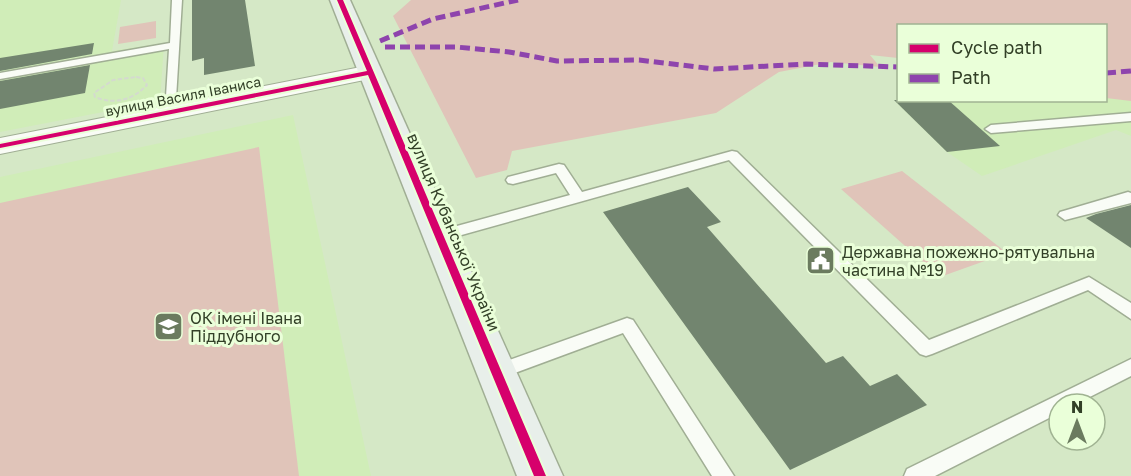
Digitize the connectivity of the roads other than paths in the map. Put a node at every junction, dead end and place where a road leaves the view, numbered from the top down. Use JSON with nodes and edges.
{"nodes":[{"id":1,"x":177,"y":0,"type":"edge"},
{"id":2,"x":340,"y":0,"type":"edge"},
{"id":3,"x":175,"y":45,"type":"junction"},
{"id":4,"x":371,"y":72,"type":"junction"},
{"id":5,"x":0,"y":76,"type":"edge"},
{"id":6,"x":171,"y":112,"type":"junction"},
{"id":7,"x":1131,"y":117,"type":"edge"},
{"id":8,"x":991,"y":129,"type":"dead end"},
{"id":9,"x":0,"y":146,"type":"edge"},
{"id":10,"x":513,"y":180,"type":"dead end"},
{"id":11,"x":579,"y":198,"type":"junction"},
{"id":12,"x":1131,"y":198,"type":"edge"},
{"id":13,"x":1065,"y":215,"type":"dead end"},
{"id":14,"x":440,"y":236,"type":"junction"},
{"id":15,"x":1131,"y":312,"type":"edge"},
{"id":16,"x":1131,"y":367,"type":"edge"},
{"id":17,"x":496,"y":372,"type":"junction"},
{"id":18,"x":540,"y":476,"type":"edge"},
{"id":19,"x":724,"y":476,"type":"edge"},
{"id":20,"x":914,"y":476,"type":"edge"}],
"edges":[{"from":1,"to":3,"type":"lane"},
{"from":2,"to":4,"type":"street","name":"вулиця Кубанської України"},
{"from":3,"to":5,"type":"lane"},
{"from":3,"to":6,"type":"lane"},
{"from":4,"to":6,"type":"street","name":"вулиця Василя Іваниса"},
{"from":4,"to":14,"type":"street","name":"вулиця Кубанської України"},
{"from":6,"to":9,"type":"street","name":"вулиця Василя Іваниса"},
{"from":7,"to":8,"type":"lane"},
{"from":10,"to":11,"type":"lane"},
{"from":11,"to":14,"type":"lane"},
{"from":11,"to":15,"type":"lane"},
{"from":12,"to":13,"type":"lane"},
{"from":14,"to":17,"type":"street","name":"вулиця Кубанської України"},
{"from":16,"to":20,"type":"lane"},
{"from":17,"to":18,"type":"street","name":"вулиця Кубанської України"},
{"from":17,"to":19,"type":"lane"}]}
